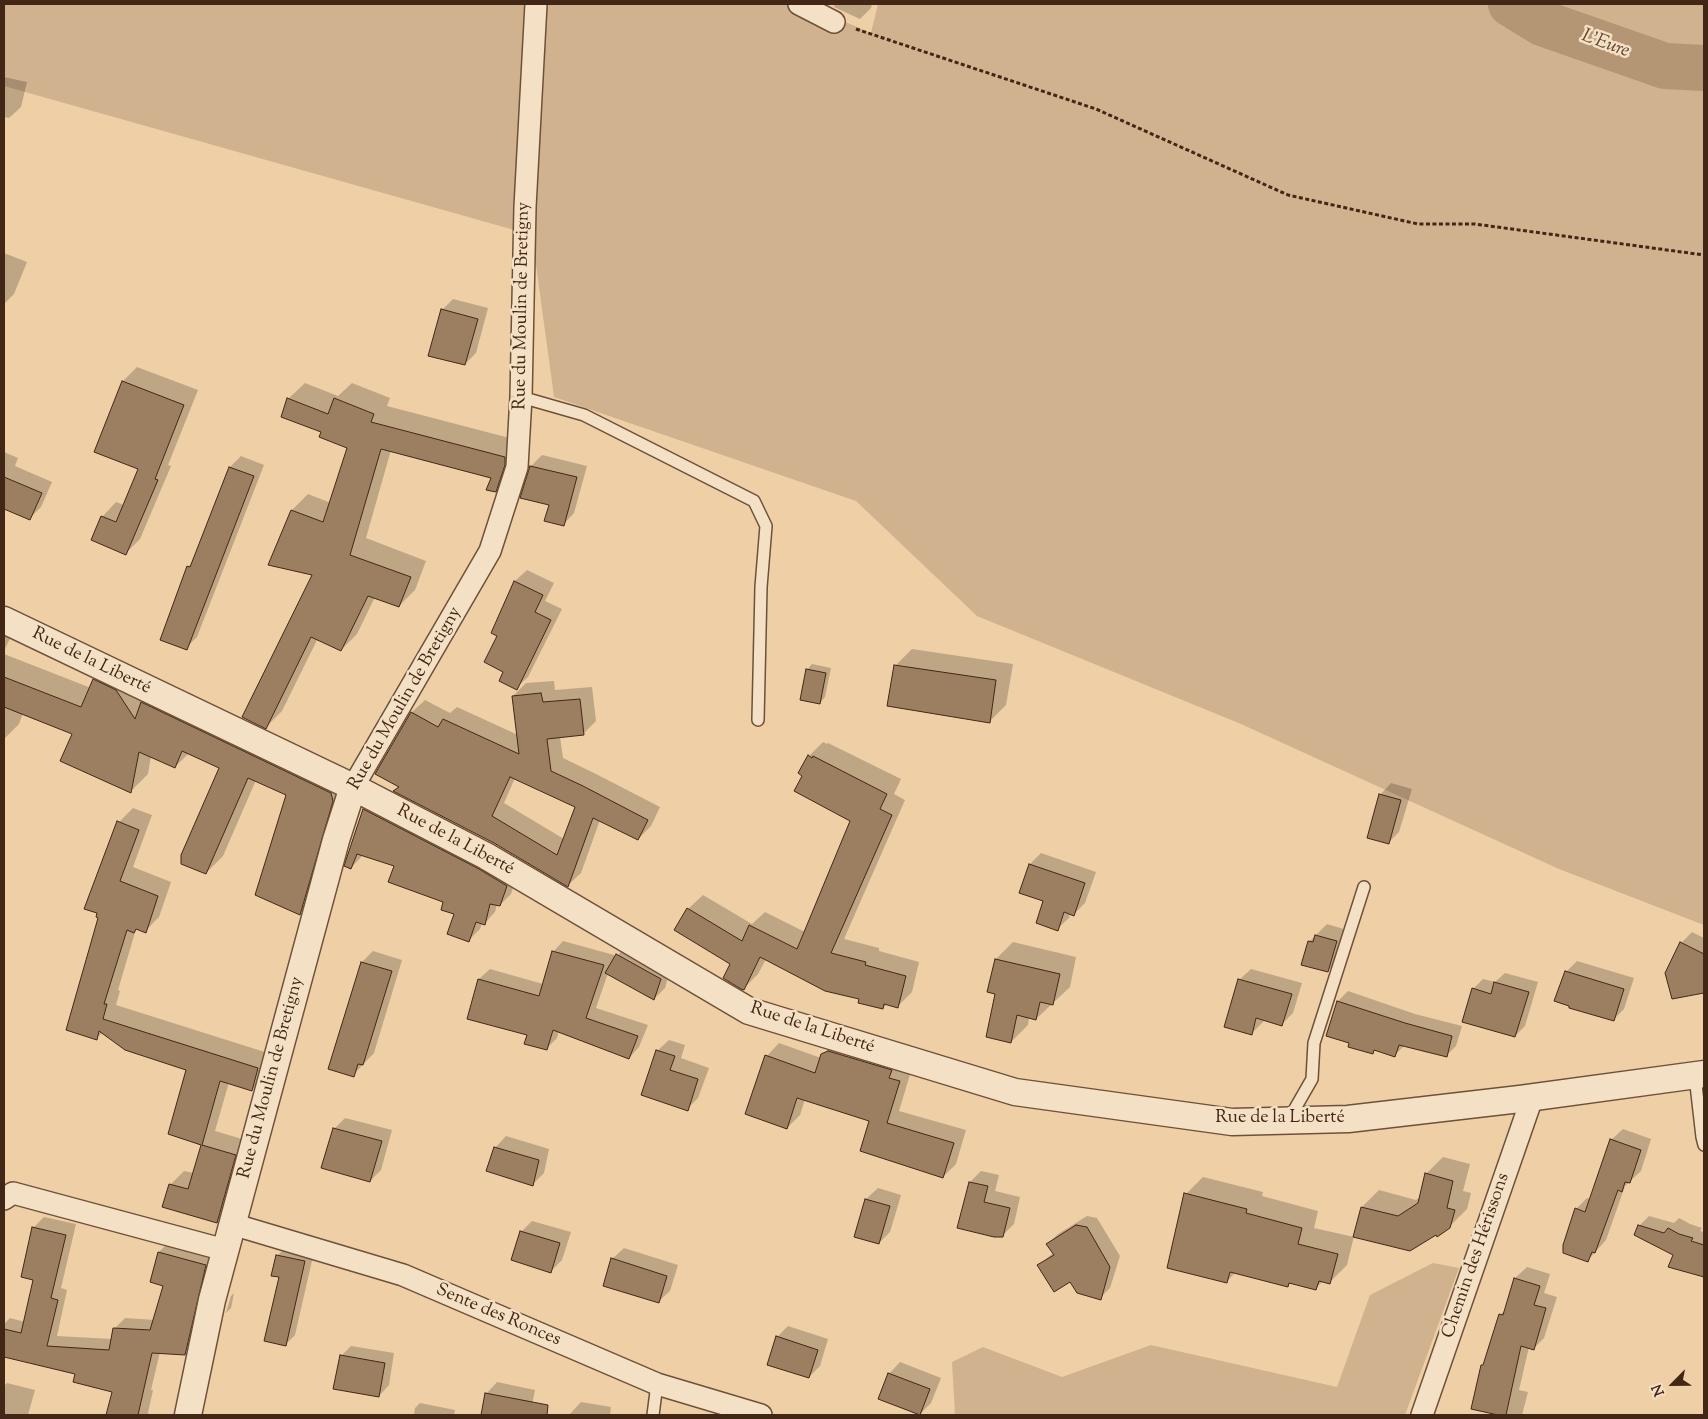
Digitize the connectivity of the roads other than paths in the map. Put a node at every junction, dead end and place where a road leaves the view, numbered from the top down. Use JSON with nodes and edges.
{"nodes":[{"id":1,"x":536,"y":4,"type":"edge"},
{"id":2,"x":799,"y":4,"type":"edge"},
{"id":3,"x":834,"y":22,"type":"road end"},
{"id":4,"x":521,"y":397,"type":"junction"},
{"id":5,"x":4,"y":620,"type":"edge"},
{"id":6,"x":758,"y":720,"type":"dead end"},
{"id":7,"x":353,"y":787,"type":"junction"},
{"id":8,"x":1364,"y":887,"type":"dead end"},
{"id":9,"x":1700,"y":1075,"type":"edge"},
{"id":10,"x":1532,"y":1098,"type":"junction"},
{"id":11,"x":1288,"y":1121,"type":"junction"},
{"id":12,"x":1704,"y":1146,"type":"edge"},
{"id":13,"x":4,"y":1199,"type":"edge"},
{"id":14,"x":232,"y":1224,"type":"junction"},
{"id":15,"x":225,"y":1250,"type":"junction"},
{"id":16,"x":657,"y":1384,"type":"junction"},
{"id":17,"x":188,"y":1415,"type":"edge"},
{"id":18,"x":653,"y":1415,"type":"edge"},
{"id":19,"x":760,"y":1415,"type":"edge"},
{"id":20,"x":1422,"y":1415,"type":"edge"}],
"edges":[{"from":1,"to":4,"type":"street","name":"Rue du Moulin de Bretigny"},
{"from":2,"to":3,"type":"street"},
{"from":4,"to":6,"type":"lane"},
{"from":4,"to":7,"type":"street","name":"Rue du Moulin de Bretigny"},
{"from":5,"to":7,"type":"street","name":"Rue de la Liberté"},
{"from":7,"to":11,"type":"street","name":"Rue de la Liberté"},
{"from":7,"to":14,"type":"street","name":"Rue du Moulin de Bretigny"},
{"from":8,"to":11,"type":"lane"},
{"from":9,"to":10,"type":"street","name":"Rue de la Liberté"},
{"from":9,"to":12,"type":"lane"},
{"from":10,"to":11,"type":"street","name":"Rue de la Liberté"},
{"from":10,"to":20,"type":"street","name":"Chemin des Hérissons"},
{"from":13,"to":15,"type":"street"},
{"from":14,"to":15,"type":"street","name":"Rue du Moulin de Bretigny"},
{"from":14,"to":16,"type":"street","name":"Sente des Ronces"},
{"from":15,"to":17,"type":"street","name":"Rue du Moulin de Bretigny"},
{"from":16,"to":18,"type":"lane"},
{"from":16,"to":19,"type":"street","name":"Sente des Ronces"}]}
